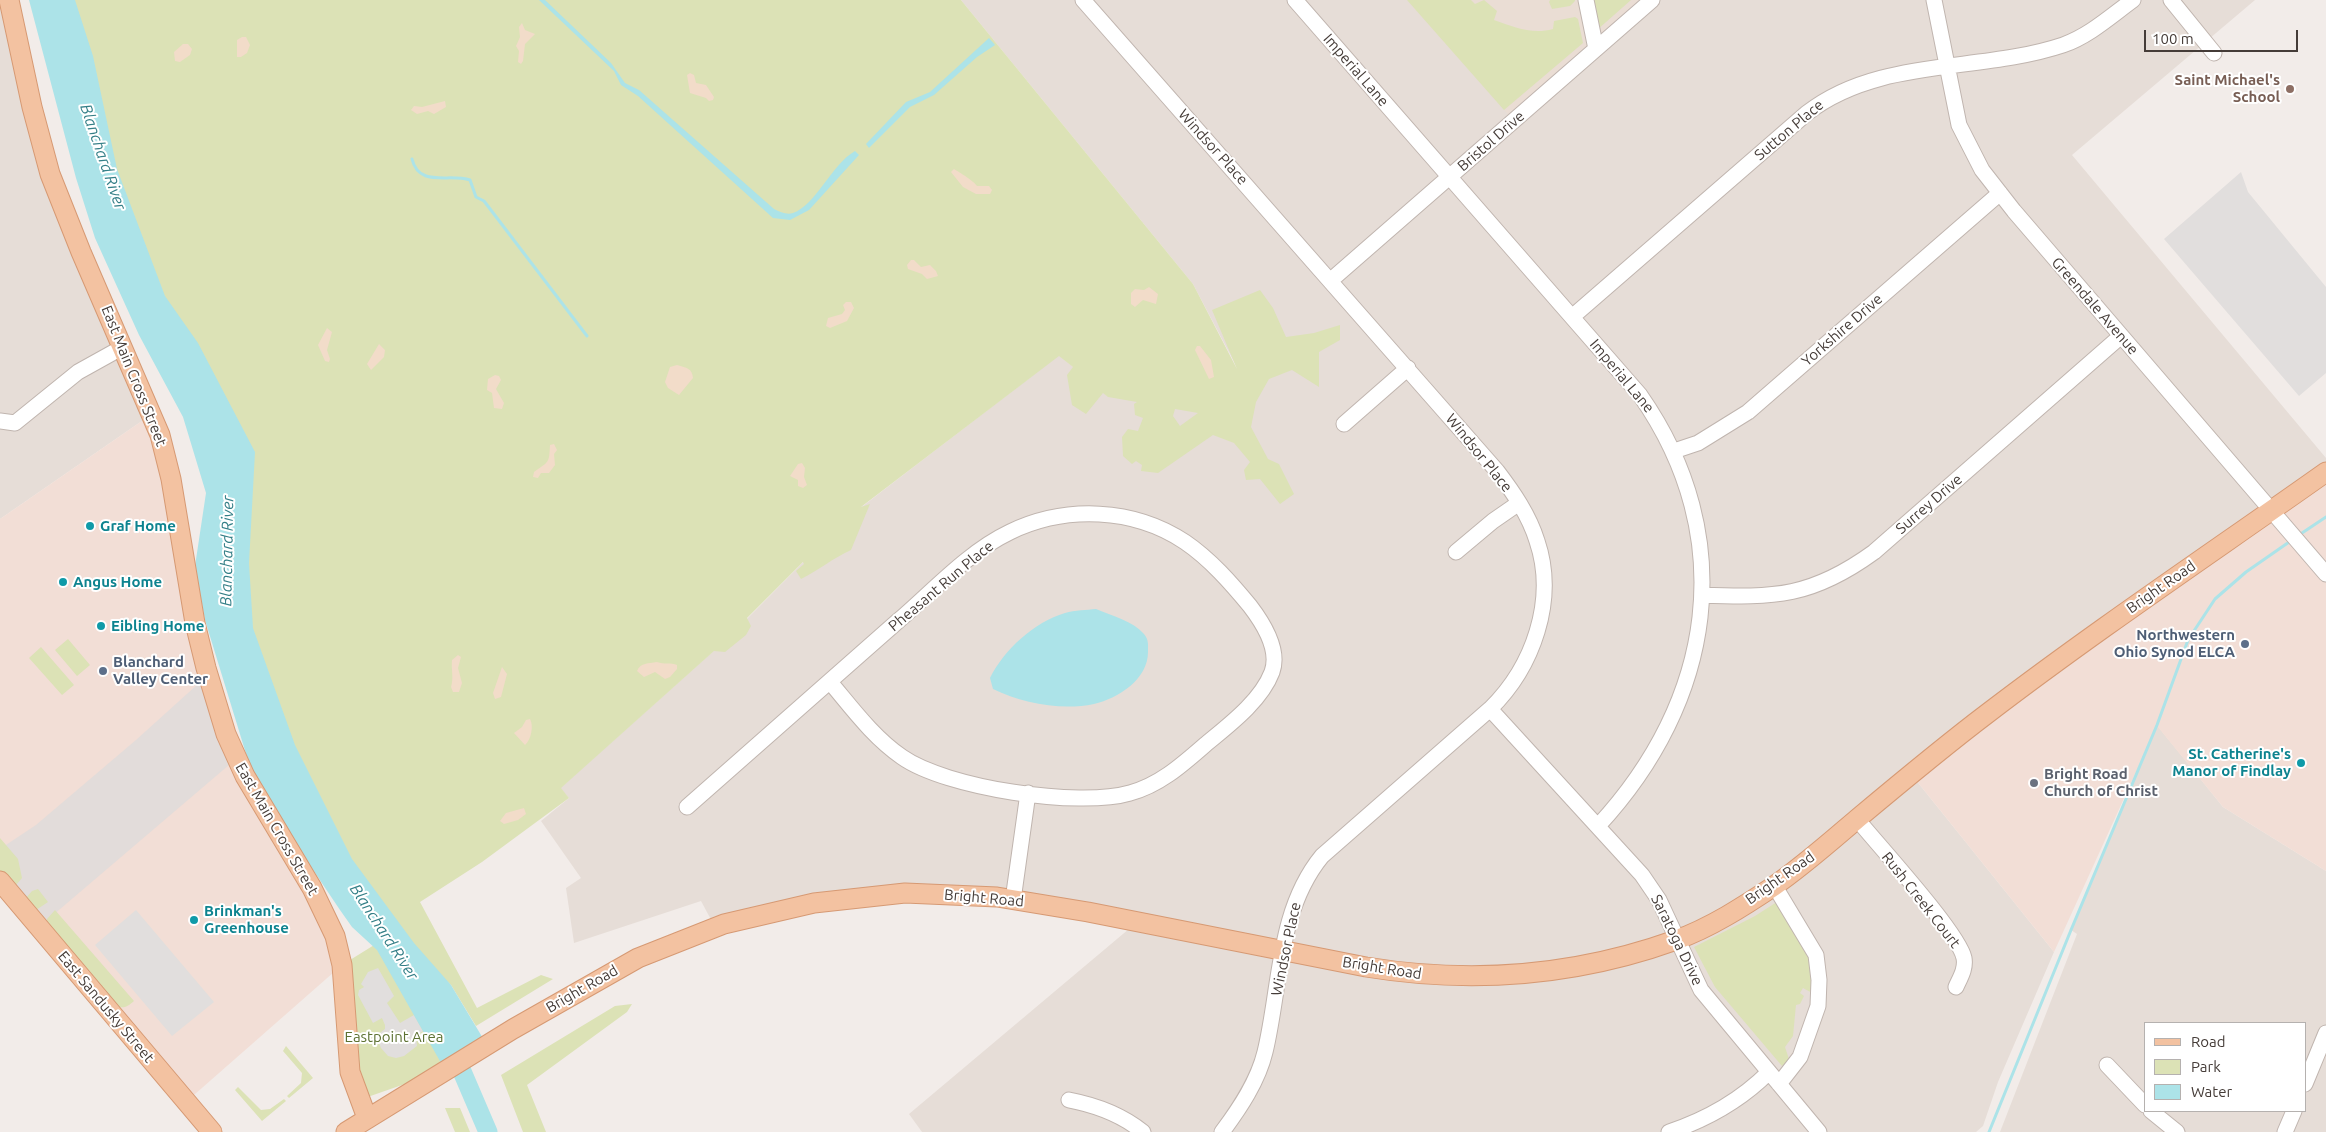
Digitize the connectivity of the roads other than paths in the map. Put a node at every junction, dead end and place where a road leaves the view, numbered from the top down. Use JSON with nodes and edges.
{"nodes":[{"id":1,"x":9,"y":0,"type":"edge"},
{"id":2,"x":1083,"y":0,"type":"edge"},
{"id":3,"x":1295,"y":0,"type":"edge"},
{"id":4,"x":1586,"y":0,"type":"edge"},
{"id":5,"x":1652,"y":0,"type":"edge"},
{"id":6,"x":1934,"y":0,"type":"edge"},
{"id":7,"x":2133,"y":0,"type":"edge"},
{"id":8,"x":2171,"y":0,"type":"edge"},
{"id":9,"x":1596,"y":49,"type":"junction"},
{"id":10,"x":2214,"y":53,"type":"dead end"},
{"id":11,"x":1948,"y":67,"type":"junction"},
{"id":12,"x":1450,"y":177,"type":"junction"},
{"id":13,"x":2000,"y":193,"type":"junction"},
{"id":14,"x":1330,"y":281,"type":"junction"},
{"id":15,"x":1572,"y":317,"type":"junction"},
{"id":16,"x":2121,"y":336,"type":"junction"},
{"id":17,"x":123,"y":346,"type":"junction"},
{"id":18,"x":1408,"y":368,"type":"junction"},
{"id":19,"x":0,"y":422,"type":"edge"},
{"id":20,"x":1344,"y":424,"type":"dead end"},
{"id":21,"x":1674,"y":451,"type":"junction"},
{"id":22,"x":2326,"y":472,"type":"edge"},
{"id":23,"x":1519,"y":503,"type":"junction"},
{"id":24,"x":2271,"y":511,"type":"junction"},
{"id":25,"x":1456,"y":552,"type":"dead end"},
{"id":26,"x":2326,"y":574,"type":"edge"},
{"id":27,"x":1702,"y":595,"type":"junction"},
{"id":28,"x":830,"y":682,"type":"junction"},
{"id":29,"x":1490,"y":709,"type":"junction"},
{"id":30,"x":1028,"y":793,"type":"junction"},
{"id":31,"x":687,"y":807,"type":"dead end"},
{"id":32,"x":1857,"y":819,"type":"junction"},
{"id":33,"x":1598,"y":826,"type":"junction"},
{"id":34,"x":0,"y":881,"type":"edge"},
{"id":35,"x":1774,"y":885,"type":"junction"},
{"id":36,"x":1013,"y":900,"type":"junction"},
{"id":37,"x":1676,"y":940,"type":"junction"},
{"id":38,"x":1284,"y":951,"type":"junction"},
{"id":39,"x":1956,"y":987,"type":"dead end"},
{"id":40,"x":2326,"y":1033,"type":"edge"},
{"id":41,"x":2108,"y":1065,"type":"dead end"},
{"id":42,"x":1768,"y":1072,"type":"junction"},
{"id":43,"x":2306,"y":1082,"type":"edge"},
{"id":44,"x":1778,"y":1084,"type":"junction"},
{"id":45,"x":1069,"y":1100,"type":"dead end"},
{"id":46,"x":2144,"y":1104,"type":"edge"},
{"id":47,"x":2152,"y":1112,"type":"edge"},
{"id":48,"x":2294,"y":1112,"type":"edge"},
{"id":49,"x":367,"y":1118,"type":"junction"},
{"id":50,"x":212,"y":1132,"type":"edge"},
{"id":51,"x":346,"y":1132,"type":"edge"},
{"id":52,"x":1143,"y":1132,"type":"edge"},
{"id":53,"x":1222,"y":1132,"type":"edge"},
{"id":54,"x":1669,"y":1132,"type":"edge"},
{"id":55,"x":1819,"y":1132,"type":"edge"},
{"id":56,"x":2177,"y":1132,"type":"edge"},
{"id":57,"x":2285,"y":1132,"type":"edge"}],
"edges":[{"from":1,"to":17,"type":"main road","name":"East Main Cross Street"},
{"from":2,"to":14,"type":"street","name":"Windsor Place"},
{"from":3,"to":12,"type":"street","name":"Imperial Lane"},
{"from":4,"to":9,"type":"street"},
{"from":5,"to":9,"type":"street","name":"Bristol Drive"},
{"from":6,"to":11,"type":"street","name":"Greendale Avenue"},
{"from":7,"to":11,"type":"street","name":"Sutton Place"},
{"from":8,"to":10,"type":"street"},
{"from":9,"to":12,"type":"street","name":"Bristol Drive"},
{"from":11,"to":13,"type":"street","name":"Greendale Avenue"},
{"from":11,"to":15,"type":"street","name":"Sutton Place"},
{"from":12,"to":14,"type":"street","name":"Bristol Drive"},
{"from":12,"to":15,"type":"street","name":"Imperial Lane"},
{"from":13,"to":16,"type":"street","name":"Greendale Avenue"},
{"from":13,"to":21,"type":"street","name":"Yorkshire Drive"},
{"from":14,"to":18,"type":"street","name":"Windsor Place"},
{"from":15,"to":21,"type":"street","name":"Imperial Lane"},
{"from":16,"to":24,"type":"street","name":"Greendale Avenue"},
{"from":16,"to":27,"type":"street","name":"Surrey Drive"},
{"from":17,"to":19,"type":"street"},
{"from":17,"to":49,"type":"main road","name":"East Main Cross Street"},
{"from":18,"to":20,"type":"street"},
{"from":18,"to":23,"type":"street","name":"Windsor Place"},
{"from":21,"to":27,"type":"street","name":"Imperial Lane"},
{"from":22,"to":24,"type":"main road","name":"Bright Road"},
{"from":23,"to":25,"type":"street"},
{"from":23,"to":29,"type":"street","name":"Windsor Place"},
{"from":24,"to":26,"type":"street","name":"Greendale Avenue"},
{"from":24,"to":32,"type":"main road","name":"Bright Road"},
{"from":27,"to":33,"type":"street","name":"Imperial Lane"},
{"from":28,"to":30,"type":"street","name":"Pheasant Run Place"},
{"from":28,"to":30,"type":"street","name":"Pheasant Run Place"},
{"from":28,"to":31,"type":"street","name":"Pheasant Run Place"},
{"from":29,"to":33,"type":"street","name":"Saratoga Drive"},
{"from":29,"to":38,"type":"street","name":"Windsor Place"},
{"from":30,"to":36,"type":"street"},
{"from":32,"to":35,"type":"main road","name":"Bright Road"},
{"from":32,"to":39,"type":"street","name":"Rush Creek Court"},
{"from":33,"to":37,"type":"street","name":"Saratoga Drive"},
{"from":34,"to":50,"type":"main road","name":"East Sandusky Street"},
{"from":35,"to":37,"type":"main road","name":"Bright Road"},
{"from":35,"to":44,"type":"street"},
{"from":36,"to":38,"type":"main road","name":"Bright Road"},
{"from":36,"to":49,"type":"main road","name":"Bright Road"},
{"from":37,"to":38,"type":"main road","name":"Bright Road"},
{"from":37,"to":42,"type":"street","name":"Saratoga Drive"},
{"from":38,"to":53,"type":"street","name":"Windsor Place"},
{"from":40,"to":43,"type":"street"},
{"from":41,"to":46,"type":"street"},
{"from":42,"to":44,"type":"street","name":"Saratoga Drive"},
{"from":42,"to":54,"type":"street"},
{"from":44,"to":55,"type":"street","name":"Saratoga Drive"},
{"from":45,"to":52,"type":"street"},
{"from":47,"to":56,"type":"street"},
{"from":48,"to":57,"type":"street"},
{"from":49,"to":51,"type":"main road","name":"Bright Road"}]}
